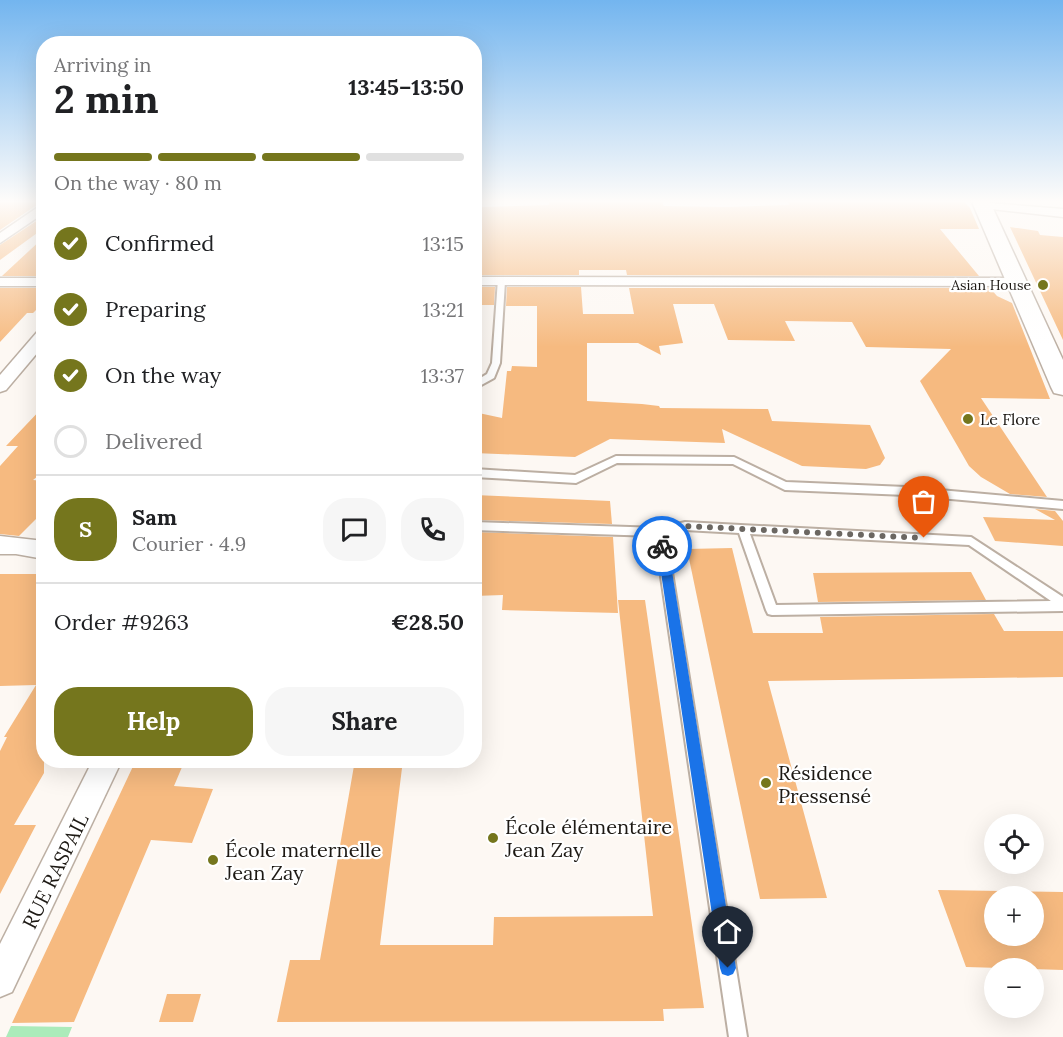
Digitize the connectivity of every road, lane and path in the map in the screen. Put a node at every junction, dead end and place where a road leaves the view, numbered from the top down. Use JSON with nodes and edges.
{"nodes":[{"id":1,"x":1004,"y":250,"type":"edge"},
{"id":2,"x":482,"y":281,"type":"edge"},
{"id":3,"x":501,"y":281,"type":"junction"},
{"id":4,"x":0,"y":282,"type":"edge"},
{"id":5,"x":36,"y":282,"type":"edge"},
{"id":6,"x":1019,"y":282,"type":"junction"},
{"id":7,"x":36,"y":343,"type":"edge"},
{"id":8,"x":482,"y":381,"type":"edge"},
{"id":9,"x":0,"y":386,"type":"edge"},
{"id":10,"x":1063,"y":387,"type":"edge"},
{"id":11,"x":482,"y":473,"type":"edge"},
{"id":12,"x":1063,"y":505,"type":"edge"},
{"id":13,"x":482,"y":526,"type":"edge"},
{"id":14,"x":743,"y":529,"type":"junction"},
{"id":15,"x":660,"y":532,"type":"junction"},
{"id":16,"x":0,"y":545,"type":"edge"},
{"id":17,"x":36,"y":548,"type":"edge"},
{"id":18,"x":1063,"y":604,"type":"edge"},
{"id":19,"x":104,"y":768,"type":"edge"},
{"id":20,"x":0,"y":980,"type":"edge"},
{"id":21,"x":738,"y":1037,"type":"edge"}],
"edges":[{"from":1,"to":6,"type":"street"},
{"from":2,"to":3,"type":"street"},
{"from":3,"to":6,"type":"street"},
{"from":3,"to":8,"type":"lane"},
{"from":4,"to":5,"type":"street"},
{"from":6,"to":10,"type":"street"},
{"from":7,"to":9,"type":"street"},
{"from":11,"to":12,"type":"lane"},
{"from":13,"to":15,"type":"lane"},
{"from":14,"to":15,"type":"lane"},
{"from":14,"to":18,"type":"lane"},
{"from":14,"to":18,"type":"lane"},
{"from":15,"to":21,"type":"lane"},
{"from":16,"to":17,"type":"street"},
{"from":19,"to":20,"type":"street","name":"RUE RASPAIL"}]}
